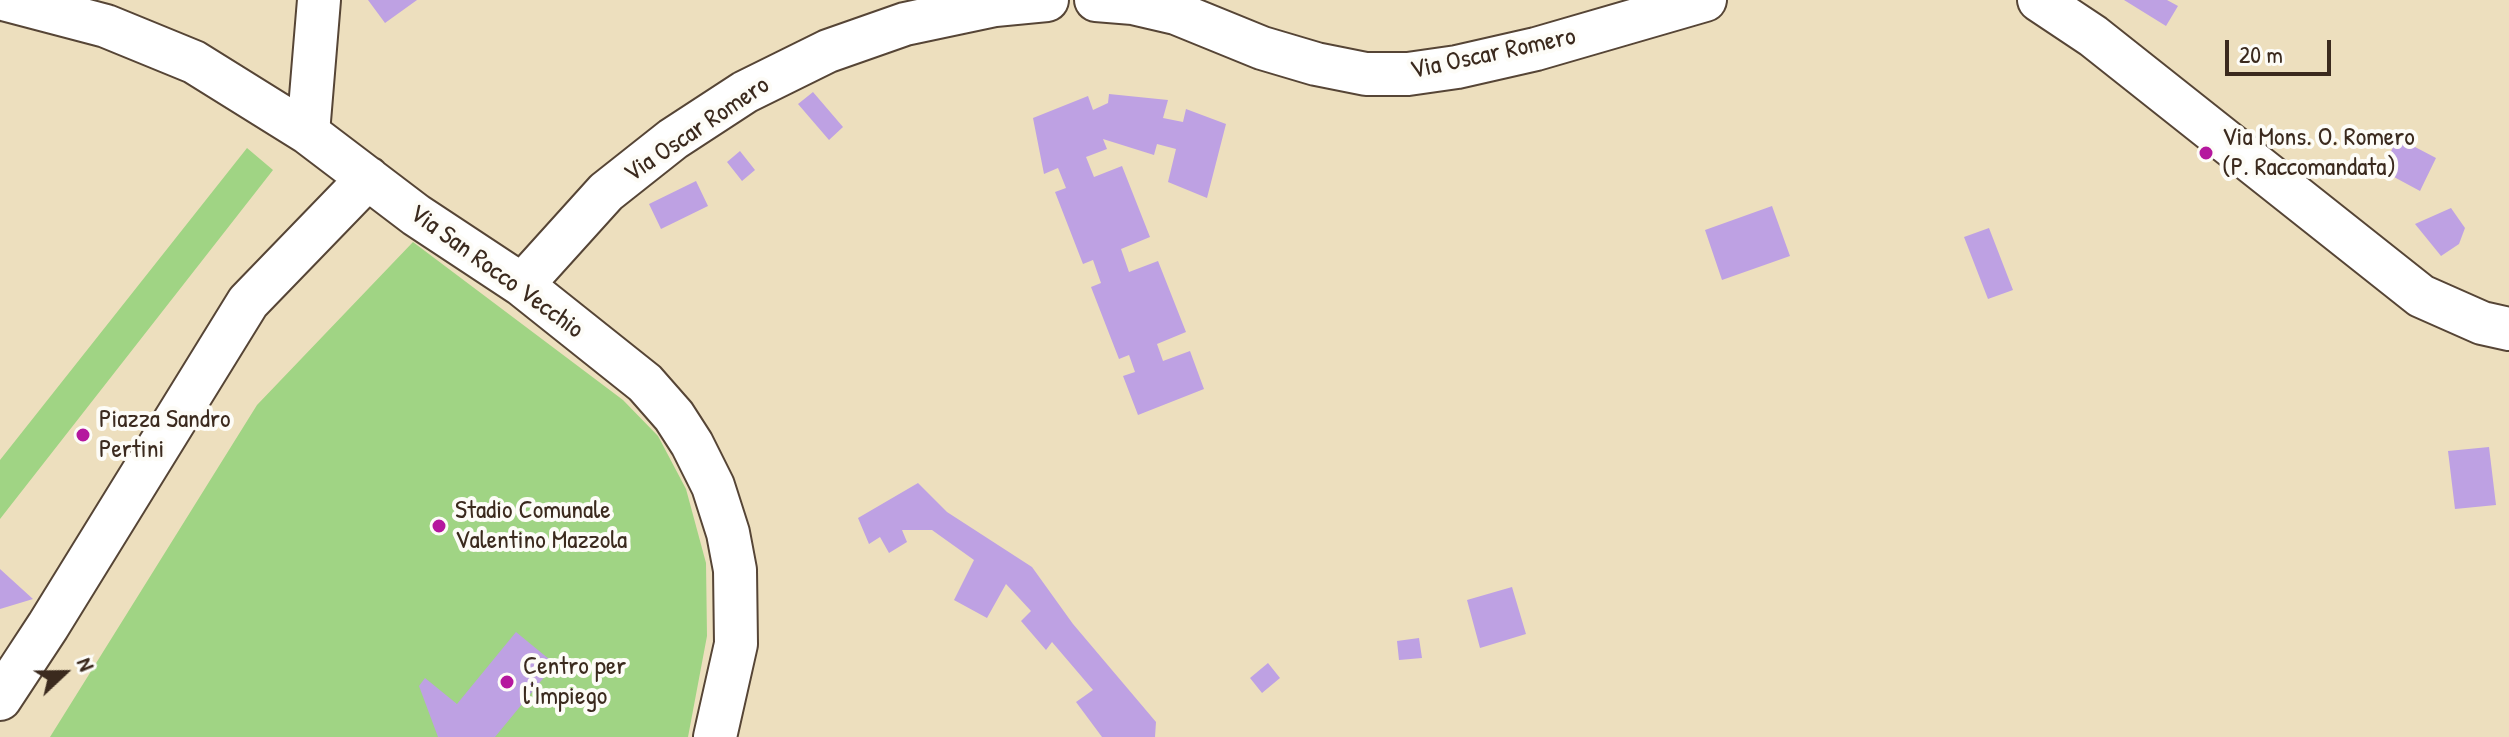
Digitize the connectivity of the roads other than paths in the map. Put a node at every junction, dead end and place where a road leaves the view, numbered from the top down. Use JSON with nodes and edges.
{"nodes":[{"id":1,"x":7,"y":0,"type":"edge"},
{"id":2,"x":319,"y":0,"type":"edge"},
{"id":3,"x":1047,"y":0,"type":"edge"},
{"id":4,"x":1096,"y":0,"type":"edge"},
{"id":5,"x":1705,"y":0,"type":"edge"},
{"id":6,"x":2039,"y":0,"type":"edge"},
{"id":7,"x":86,"y":10,"type":"edge"},
{"id":8,"x":308,"y":133,"type":"junction"},
{"id":9,"x":368,"y":178,"type":"junction"},
{"id":10,"x":522,"y":285,"type":"junction"},
{"id":11,"x":2509,"y":329,"type":"edge"},
{"id":12,"x":48,"y":626,"type":"junction"},
{"id":13,"x":0,"y":641,"type":"edge"},
{"id":14,"x":0,"y":699,"type":"edge"},
{"id":15,"x":715,"y":737,"type":"edge"}],
"edges":[{"from":1,"to":7,"type":"street","name":"Via San Rocco Vecchio"},
{"from":2,"to":8,"type":"street"},
{"from":3,"to":10,"type":"street","name":"Via Oscar Romero"},
{"from":4,"to":5,"type":"street","name":"Via Oscar Romero"},
{"from":6,"to":11,"type":"street"},
{"from":7,"to":8,"type":"street","name":"Via San Rocco Vecchio"},
{"from":8,"to":9,"type":"street","name":"Via San Rocco Vecchio"},
{"from":9,"to":10,"type":"street","name":"Via San Rocco Vecchio"},
{"from":9,"to":12,"type":"street"},
{"from":10,"to":15,"type":"street","name":"Via San Rocco Vecchio"},
{"from":12,"to":13,"type":"street"},
{"from":12,"to":14,"type":"street"}]}
